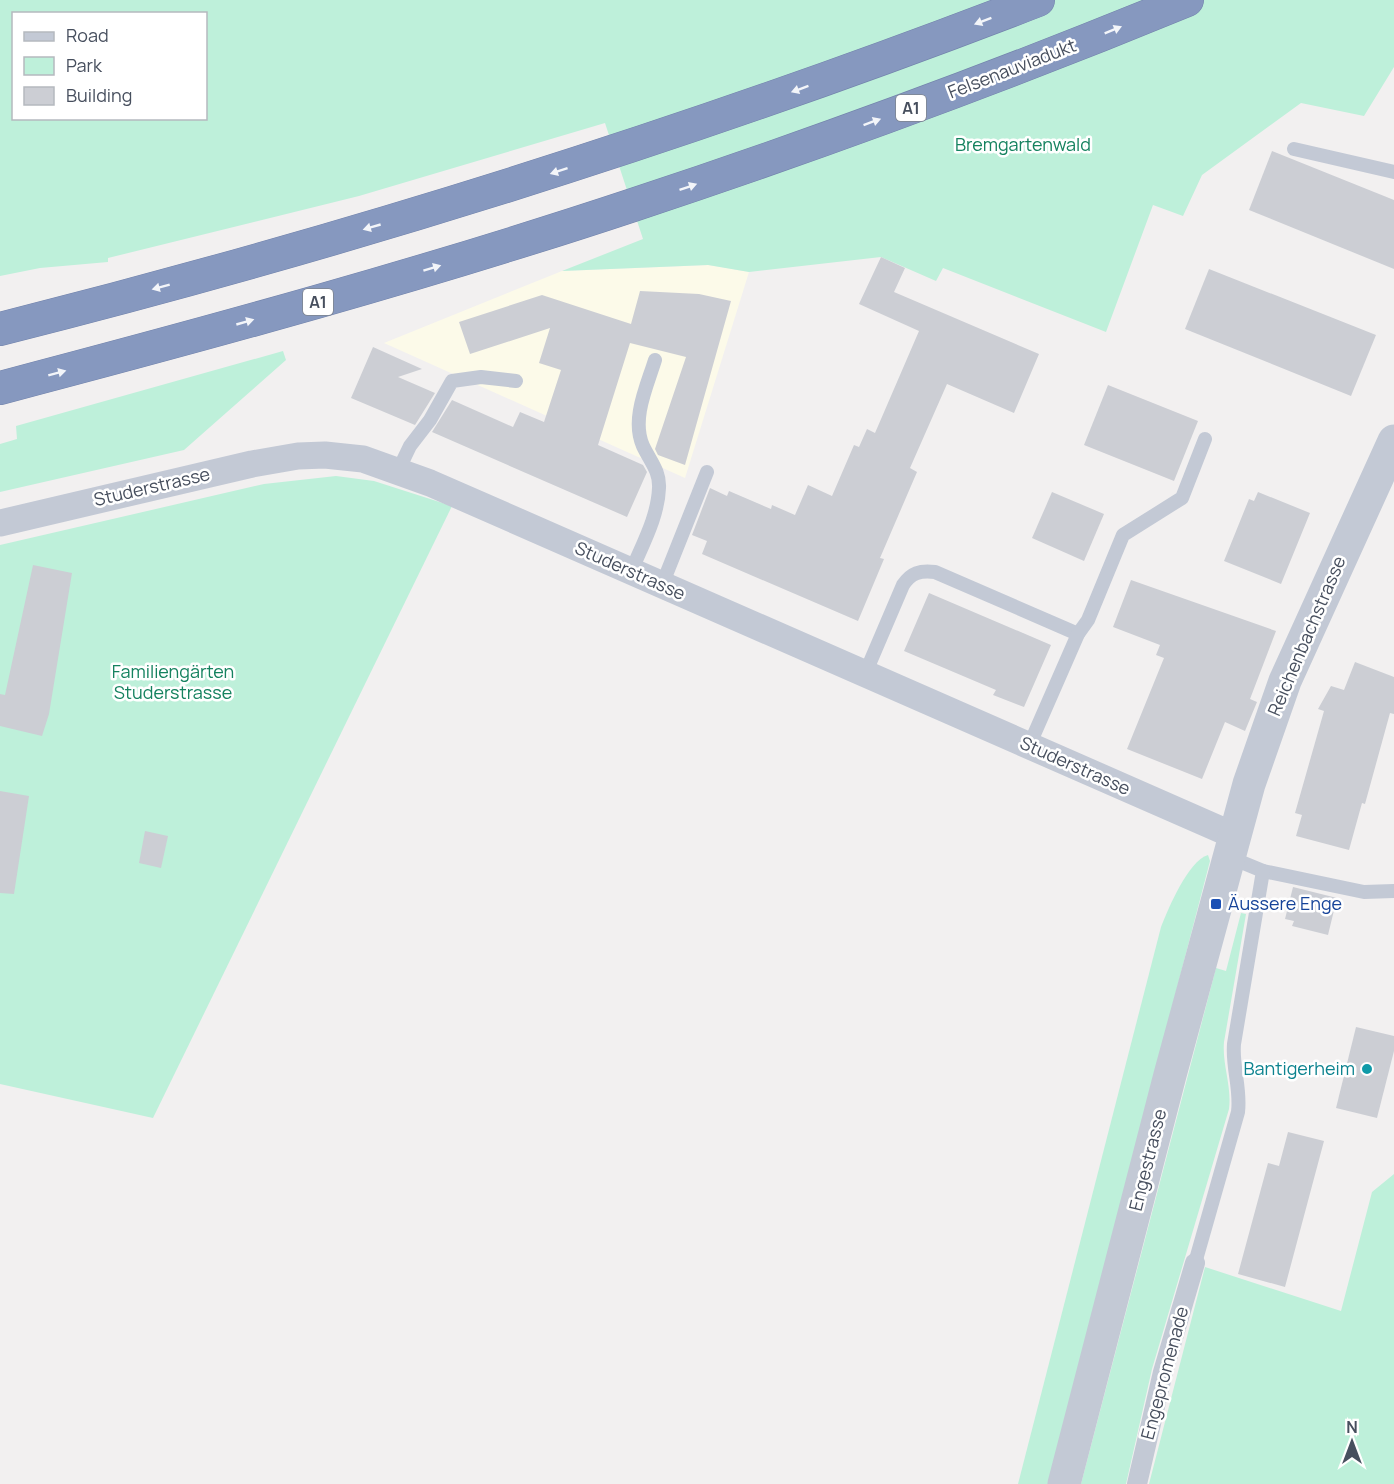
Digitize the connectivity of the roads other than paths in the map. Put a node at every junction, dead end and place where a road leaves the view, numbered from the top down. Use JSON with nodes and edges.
{"nodes":[{"id":1,"x":1038,"y":0,"type":"edge"},
{"id":2,"x":1187,"y":0,"type":"edge"},
{"id":3,"x":1294,"y":149,"type":"dead end"},
{"id":4,"x":1394,"y":172,"type":"edge"},
{"id":5,"x":0,"y":329,"type":"edge"},
{"id":6,"x":655,"y":360,"type":"dead end"},
{"id":7,"x":516,"y":381,"type":"dead end"},
{"id":8,"x":0,"y":388,"type":"edge"},
{"id":9,"x":1205,"y":439,"type":"dead end"},
{"id":10,"x":1394,"y":441,"type":"edge"},
{"id":11,"x":398,"y":471,"type":"junction"},
{"id":12,"x":707,"y":472,"type":"dead end"},
{"id":13,"x":0,"y":523,"type":"edge"},
{"id":14,"x":631,"y":572,"type":"junction"},
{"id":15,"x":662,"y":585,"type":"junction"},
{"id":16,"x":1078,"y":634,"type":"junction"},
{"id":17,"x":865,"y":674,"type":"junction"},
{"id":18,"x":1029,"y":746,"type":"junction"},
{"id":19,"x":1232,"y":846,"type":"junction"},
{"id":20,"x":1263,"y":871,"type":"junction"},
{"id":21,"x":1394,"y":891,"type":"edge"},
{"id":22,"x":1195,"y":1263,"type":"joint"},
{"id":23,"x":1064,"y":1484,"type":"edge"},
{"id":24,"x":1137,"y":1484,"type":"edge"}],
"edges":[{"from":1,"to":5,"type":"highway","one_way":true},
{"from":8,"to":2,"type":"highway","name":"Felsenauviadukt","number":"A1","one_way":true},
{"from":3,"to":4,"type":"lane"},
{"from":6,"to":14,"type":"lane"},
{"from":7,"to":11,"type":"lane"},
{"from":9,"to":16,"type":"lane"},
{"from":10,"to":19,"type":"street","name":"Reichenbachstrasse"},
{"from":11,"to":13,"type":"street","name":"Studerstrasse"},
{"from":11,"to":14,"type":"street","name":"Studerstrasse"},
{"from":12,"to":15,"type":"lane"},
{"from":14,"to":15,"type":"street","name":"Studerstrasse"},
{"from":15,"to":17,"type":"street","name":"Studerstrasse"},
{"from":16,"to":17,"type":"lane"},
{"from":16,"to":18,"type":"lane"},
{"from":17,"to":18,"type":"street","name":"Studerstrasse"},
{"from":18,"to":19,"type":"street","name":"Studerstrasse"},
{"from":19,"to":20,"type":"lane"},
{"from":19,"to":23,"type":"street","name":"Engestrasse"},
{"from":20,"to":21,"type":"lane"},
{"from":20,"to":22,"type":"lane"},
{"from":22,"to":24,"type":"street","name":"Engepromenade"}]}
